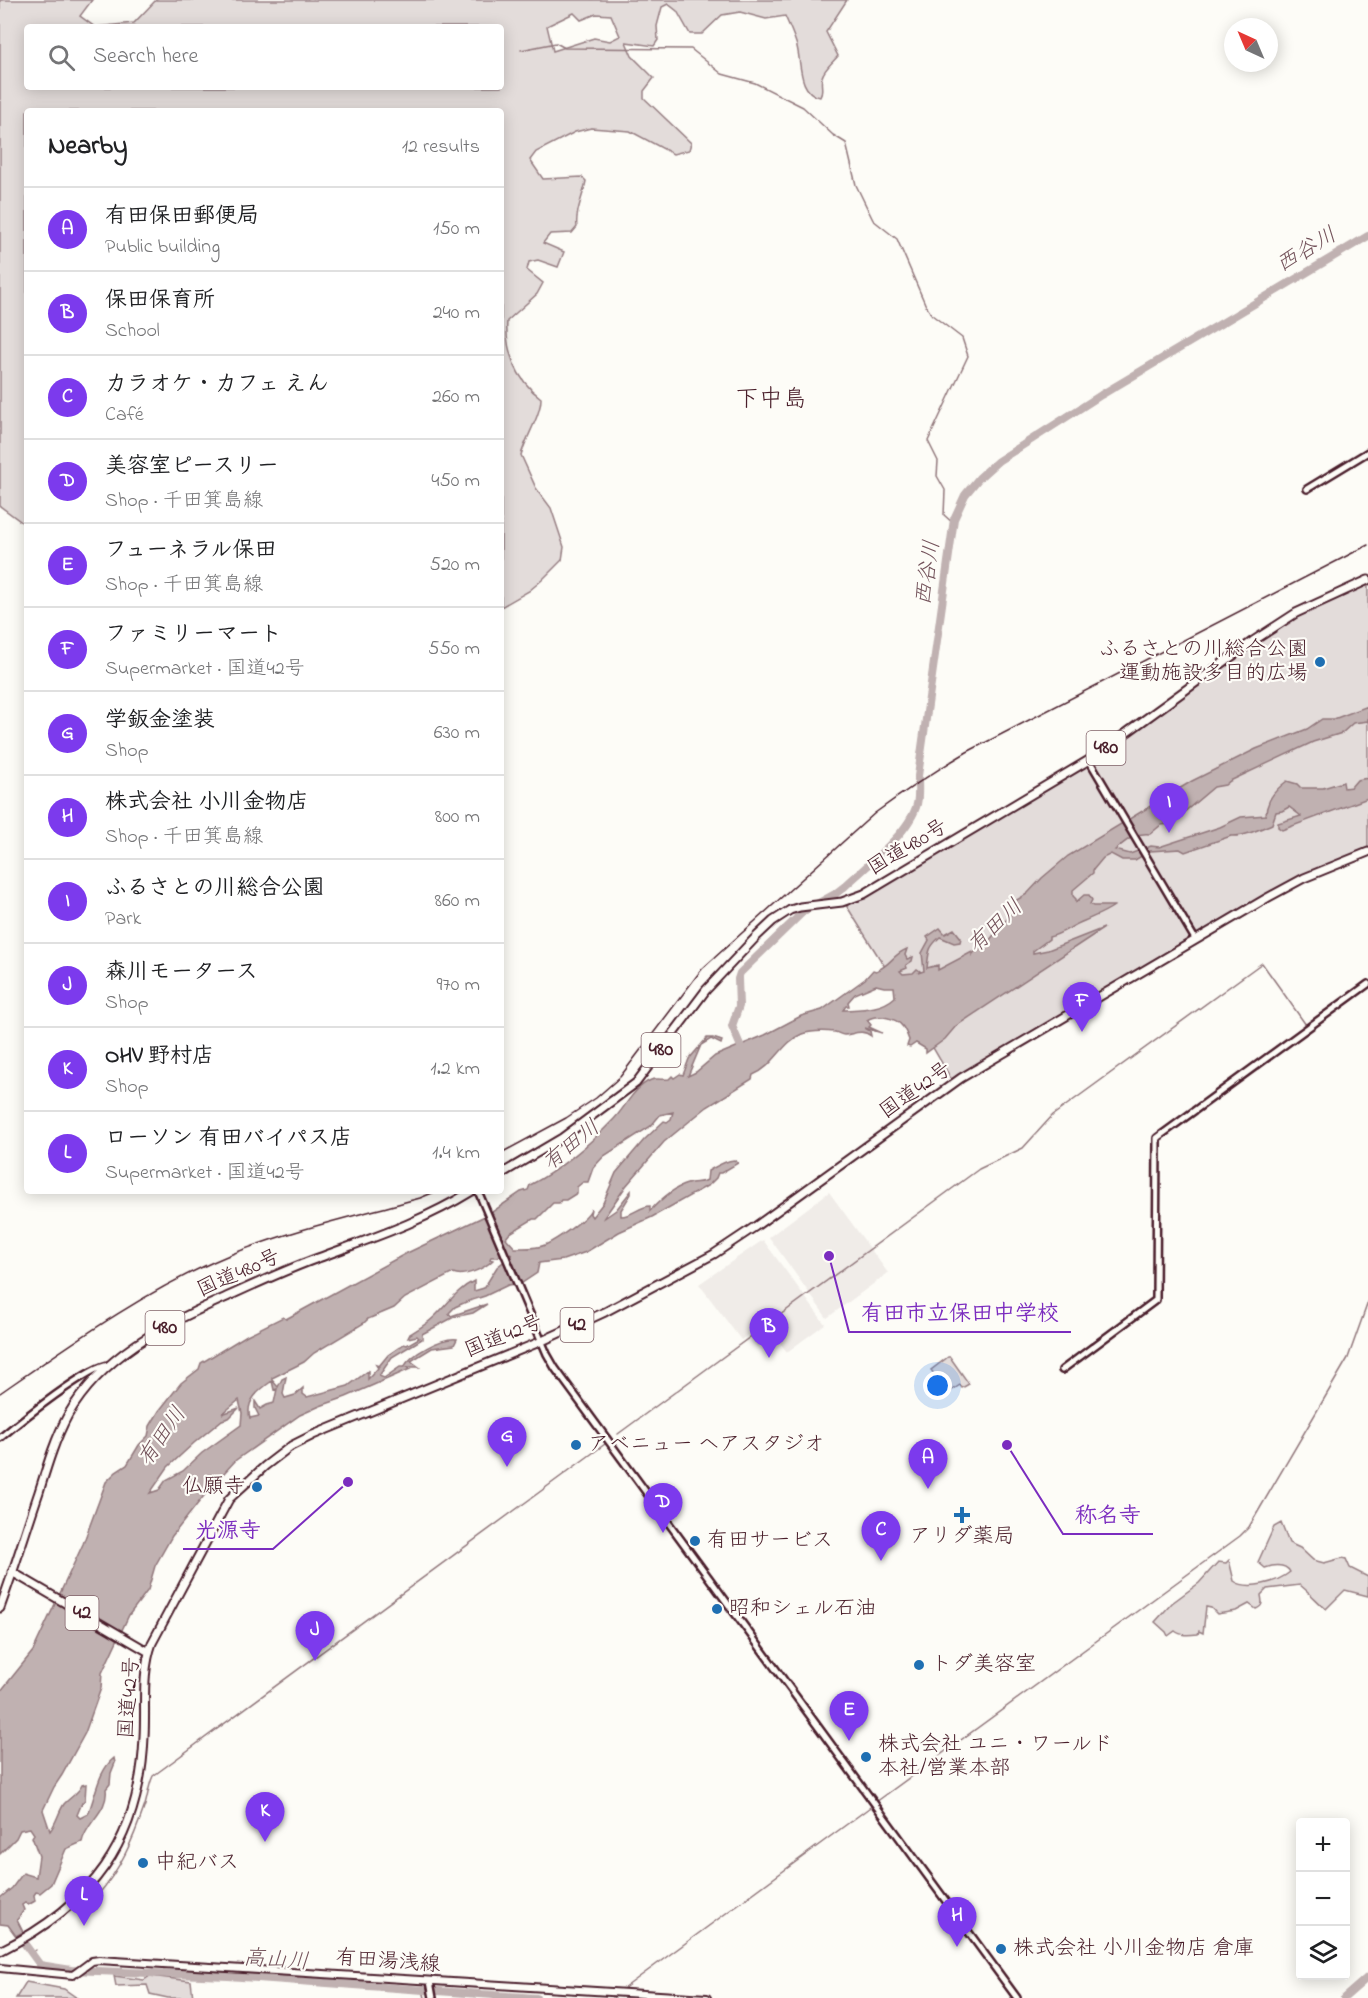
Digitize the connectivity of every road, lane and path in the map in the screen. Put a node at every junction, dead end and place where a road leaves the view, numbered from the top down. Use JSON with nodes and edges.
{"nodes":[{"id":1,"x":1368,"y":452,"type":"edge"},
{"id":2,"x":1307,"y":489,"type":"dead end"},
{"id":3,"x":1368,"y":580,"type":"edge"},
{"id":4,"x":1090,"y":762,"type":"junction"},
{"id":5,"x":1368,"y":852,"type":"edge"},
{"id":6,"x":1194,"y":937,"type":"junction"},
{"id":7,"x":1368,"y":984,"type":"edge"},
{"id":8,"x":504,"y":1172,"type":"edge"},
{"id":9,"x":472,"y":1194,"type":"edge"},
{"id":10,"x":477,"y":1194,"type":"edge"},
{"id":11,"x":541,"y":1338,"type":"junction"},
{"id":12,"x":110,"y":1365,"type":"junction"},
{"id":13,"x":1062,"y":1370,"type":"dead end"},
{"id":14,"x":0,"y":1438,"type":"edge"},
{"id":15,"x":12,"y":1572,"type":"junction"},
{"id":16,"x":0,"y":1608,"type":"edge"},
{"id":17,"x":147,"y":1651,"type":"junction"},
{"id":18,"x":0,"y":1951,"type":"edge"},
{"id":19,"x":0,"y":1968,"type":"edge"},
{"id":20,"x":430,"y":1983,"type":"junction"},
{"id":21,"x":433,"y":1996,"type":"edge"},
{"id":22,"x":707,"y":1998,"type":"edge"},
{"id":23,"x":1017,"y":1998,"type":"edge"}],
"edges":[{"from":1,"to":2,"type":"main road"},
{"from":3,"to":4,"type":"highway","name":"国道480号","number":"480"},
{"from":4,"to":6,"type":"main road"},
{"from":4,"to":8,"type":"highway","name":"国道480号","number":"480"},
{"from":5,"to":6,"type":"highway","name":"国道42号","number":"42"},
{"from":6,"to":11,"type":"highway","name":"国道42号","number":"42"},
{"from":7,"to":13,"type":"main road"},
{"from":9,"to":12,"type":"highway","name":"国道480号","number":"480"},
{"from":10,"to":11,"type":"main road"},
{"from":11,"to":17,"type":"highway","name":"国道42号","number":"42"},
{"from":11,"to":23,"type":"main road"},
{"from":12,"to":14,"type":"main road"},
{"from":12,"to":15,"type":"highway","name":"国道480号","number":"480"},
{"from":15,"to":16,"type":"highway","name":"国道480号","number":"480"},
{"from":15,"to":17,"type":"highway","number":"42"},
{"from":17,"to":18,"type":"highway","name":"国道42号","number":"42"},
{"from":19,"to":20,"type":"main road","name":"有田湯浅線"},
{"from":20,"to":21,"type":"main road"},
{"from":20,"to":22,"type":"main road","name":"有田湯浅線"}]}
